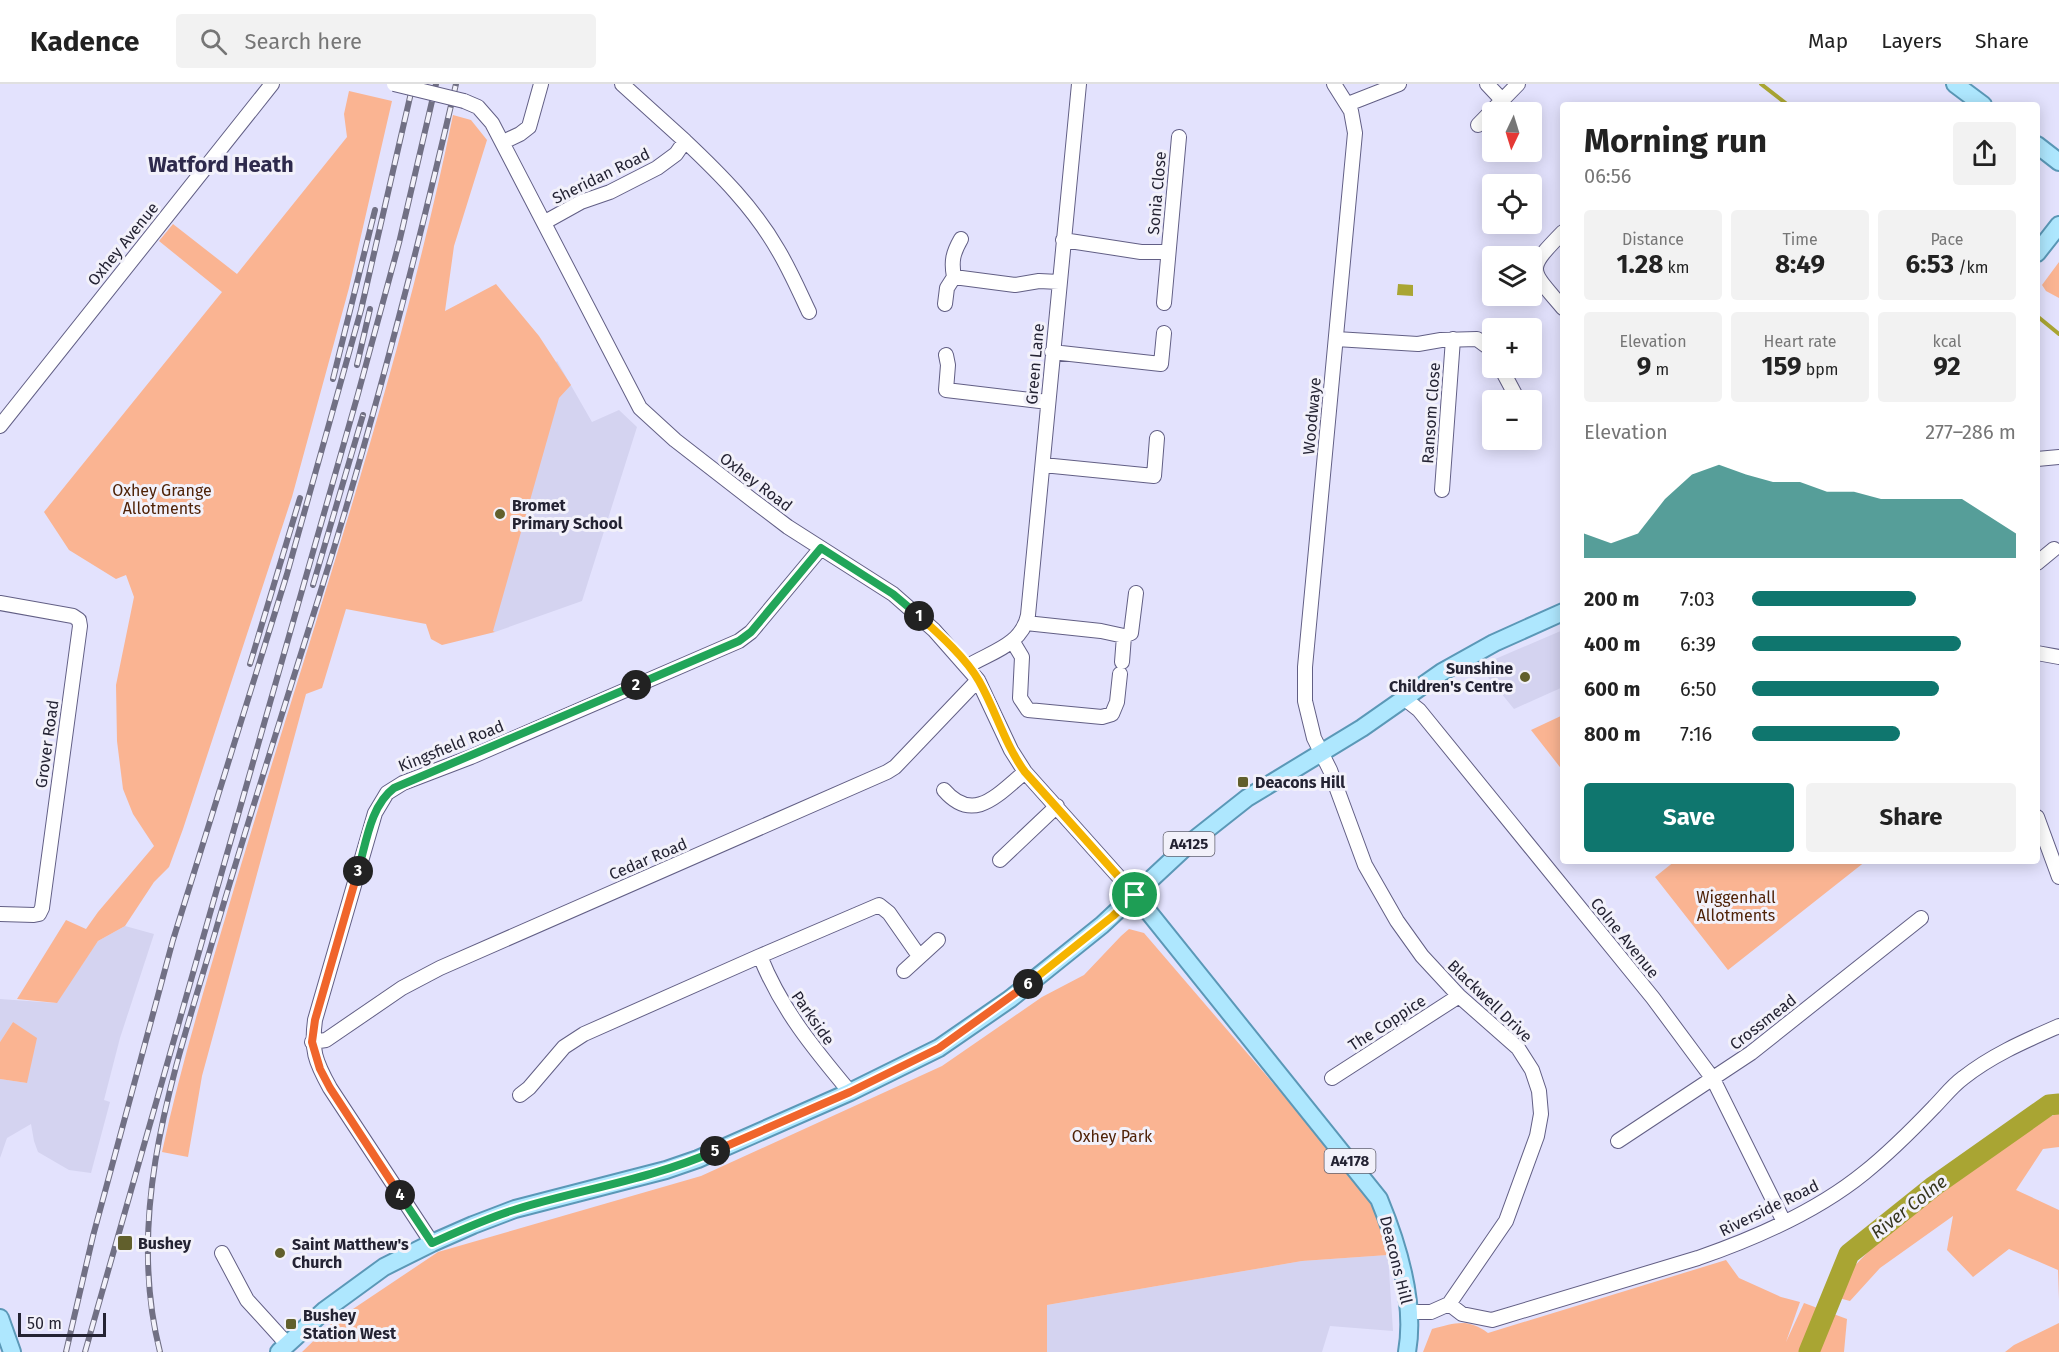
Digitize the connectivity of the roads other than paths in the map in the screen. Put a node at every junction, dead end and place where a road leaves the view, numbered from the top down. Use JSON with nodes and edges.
{"nodes":[{"id":1,"x":272,"y":84,"type":"edge"},
{"id":2,"x":394,"y":84,"type":"edge"},
{"id":3,"x":541,"y":84,"type":"edge"},
{"id":4,"x":622,"y":84,"type":"edge"},
{"id":5,"x":1079,"y":84,"type":"edge"},
{"id":6,"x":1334,"y":84,"type":"edge"},
{"id":7,"x":1399,"y":84,"type":"edge"},
{"id":8,"x":1487,"y":84,"type":"edge"},
{"id":9,"x":1518,"y":84,"type":"edge"},
{"id":10,"x":1955,"y":84,"type":"edge"},
{"id":11,"x":1502,"y":100,"type":"junction"},
{"id":12,"x":1979,"y":102,"type":"edge"},
{"id":13,"x":1348,"y":104,"type":"junction"},
{"id":14,"x":1478,"y":124,"type":"dead end"},
{"id":15,"x":1179,"y":137,"type":"dead end"},
{"id":16,"x":685,"y":141,"type":"junction"},
{"id":17,"x":503,"y":142,"type":"junction"},
{"id":18,"x":2040,"y":148,"type":"edge"},
{"id":19,"x":2059,"y":162,"type":"edge"},
{"id":20,"x":545,"y":222,"type":"junction"},
{"id":21,"x":2059,"y":225,"type":"edge"},
{"id":22,"x":1560,"y":235,"type":"edge"},
{"id":23,"x":961,"y":239,"type":"dead end"},
{"id":24,"x":1063,"y":240,"type":"junction"},
{"id":25,"x":2040,"y":249,"type":"edge"},
{"id":26,"x":1168,"y":252,"type":"junction"},
{"id":27,"x":954,"y":277,"type":"junction"},
{"id":28,"x":1059,"y":282,"type":"junction"},
{"id":29,"x":1164,"y":303,"type":"dead end"},
{"id":30,"x":945,"y":304,"type":"dead end"},
{"id":31,"x":1560,"y":304,"type":"edge"},
{"id":32,"x":809,"y":312,"type":"dead end"},
{"id":33,"x":1164,"y":333,"type":"dead end"},
{"id":34,"x":1336,"y":339,"type":"junction"},
{"id":35,"x":1453,"y":339,"type":"junction"},
{"id":36,"x":1482,"y":343,"type":"edge"},
{"id":37,"x":1053,"y":352,"type":"junction"},
{"id":38,"x":946,"y":355,"type":"dead end"},
{"id":39,"x":1048,"y":402,"type":"junction"},
{"id":40,"x":0,"y":426,"type":"edge"},
{"id":41,"x":1157,"y":438,"type":"dead end"},
{"id":42,"x":2059,"y":457,"type":"edge"},
{"id":43,"x":2040,"y":459,"type":"edge"},
{"id":44,"x":1043,"y":465,"type":"junction"},
{"id":45,"x":1442,"y":490,"type":"dead end"},
{"id":46,"x":821,"y":548,"type":"junction"},
{"id":47,"x":2054,"y":549,"type":"dead end"},
{"id":48,"x":2040,"y":561,"type":"edge"},
{"id":49,"x":1136,"y":592,"type":"dead end"},
{"id":50,"x":0,"y":603,"type":"edge"},
{"id":51,"x":1560,"y":613,"type":"edge"},
{"id":52,"x":1026,"y":623,"type":"junction"},
{"id":53,"x":1124,"y":636,"type":"junction"},
{"id":54,"x":1013,"y":642,"type":"junction"},
{"id":55,"x":2040,"y":654,"type":"edge"},
{"id":56,"x":2059,"y":657,"type":"edge"},
{"id":57,"x":968,"y":666,"type":"junction"},
{"id":58,"x":978,"y":680,"type":"junction"},
{"id":59,"x":1405,"y":699,"type":"junction"},
{"id":60,"x":1321,"y":754,"type":"junction"},
{"id":61,"x":1025,"y":772,"type":"junction"},
{"id":62,"x":944,"y":790,"type":"dead end"},
{"id":63,"x":1057,"y":806,"type":"junction"},
{"id":64,"x":2040,"y":825,"type":"edge"},
{"id":65,"x":1000,"y":860,"type":"dead end"},
{"id":66,"x":2059,"y":877,"type":"edge"},
{"id":67,"x":1135,"y":895,"type":"junction"},
{"id":68,"x":0,"y":914,"type":"edge"},
{"id":69,"x":1921,"y":918,"type":"dead end"},
{"id":70,"x":938,"y":940,"type":"dead end"},
{"id":71,"x":760,"y":956,"type":"junction"},
{"id":72,"x":919,"y":956,"type":"junction"},
{"id":73,"x":904,"y":971,"type":"dead end"},
{"id":74,"x":1459,"y":996,"type":"junction"},
{"id":75,"x":2059,"y":1026,"type":"edge"},
{"id":76,"x":312,"y":1042,"type":"junction"},
{"id":77,"x":1332,"y":1078,"type":"dead end"},
{"id":78,"x":1713,"y":1079,"type":"junction"},
{"id":79,"x":850,"y":1092,"type":"junction"},
{"id":80,"x":520,"y":1095,"type":"dead end"},
{"id":81,"x":1618,"y":1141,"type":"dead end"},
{"id":82,"x":1785,"y":1222,"type":"junction"},
{"id":83,"x":432,"y":1243,"type":"junction"},
{"id":84,"x":222,"y":1253,"type":"dead end"},
{"id":85,"x":1449,"y":1304,"type":"junction"},
{"id":86,"x":1409,"y":1312,"type":"junction"},
{"id":87,"x":0,"y":1318,"type":"edge"},
{"id":88,"x":283,"y":1348,"type":"edge"},
{"id":89,"x":12,"y":1352,"type":"edge"},
{"id":90,"x":1407,"y":1352,"type":"edge"}],
"edges":[{"from":1,"to":40,"type":"street","name":"Oxhey Avenue"},
{"from":2,"to":17,"type":"street","name":"Oxhey Road","bridge":true},
{"from":3,"to":17,"type":"street"},
{"from":4,"to":16,"type":"street"},
{"from":5,"to":24,"type":"street","name":"Green Lane"},
{"from":6,"to":13,"type":"street","name":"Woodwaye"},
{"from":7,"to":13,"type":"street"},
{"from":8,"to":11,"type":"street"},
{"from":9,"to":11,"type":"street"},
{"from":10,"to":12,"type":"main road"},
{"from":11,"to":14,"type":"street"},
{"from":13,"to":34,"type":"street","name":"Woodwaye"},
{"from":15,"to":26,"type":"street","name":"Sonia Close"},
{"from":16,"to":20,"type":"street","name":"Sheridan Road"},
{"from":16,"to":32,"type":"street"},
{"from":17,"to":20,"type":"street","name":"Oxhey Road"},
{"from":18,"to":19,"type":"main road"},
{"from":20,"to":46,"type":"street","name":"Oxhey Road"},
{"from":21,"to":25,"type":"main road"},
{"from":22,"to":31,"type":"street"},
{"from":23,"to":27,"type":"street"},
{"from":24,"to":26,"type":"street","name":"Sonia Close"},
{"from":24,"to":28,"type":"street","name":"Green Lane"},
{"from":26,"to":29,"type":"street","name":"Sonia Close"},
{"from":27,"to":28,"type":"street"},
{"from":27,"to":30,"type":"street"},
{"from":28,"to":37,"type":"street","name":"Green Lane"},
{"from":33,"to":37,"type":"street"},
{"from":34,"to":35,"type":"street","name":"Ransom Close"},
{"from":34,"to":60,"type":"street","name":"Woodwaye"},
{"from":35,"to":36,"type":"street","name":"Ransom Close"},
{"from":35,"to":45,"type":"street","name":"Ransom Close"},
{"from":37,"to":39,"type":"street","name":"Green Lane"},
{"from":38,"to":39,"type":"street"},
{"from":39,"to":44,"type":"street","name":"Green Lane"},
{"from":41,"to":44,"type":"street"},
{"from":42,"to":43,"type":"street"},
{"from":44,"to":52,"type":"street","name":"Green Lane"},
{"from":46,"to":57,"type":"street","name":"Oxhey Road"},
{"from":46,"to":76,"type":"street","name":"Kingsfield Road"},
{"from":47,"to":48,"type":"street"},
{"from":49,"to":53,"type":"street"},
{"from":50,"to":68,"type":"street","name":"Grover Road"},
{"from":51,"to":59,"type":"main road","number":"A4125"},
{"from":52,"to":53,"type":"street"},
{"from":52,"to":54,"type":"street","name":"Green Lane"},
{"from":53,"to":54,"type":"street"},
{"from":54,"to":57,"type":"street","name":"Green Lane"},
{"from":55,"to":56,"type":"street"},
{"from":57,"to":58,"type":"street","name":"Oxhey Road"},
{"from":58,"to":61,"type":"street","name":"Oxhey Road"},
{"from":58,"to":76,"type":"street","name":"Cedar Road"},
{"from":59,"to":60,"type":"main road","number":"A4125"},
{"from":59,"to":78,"type":"street","name":"Colne Avenue"},
{"from":60,"to":67,"type":"main road","number":"A4125"},
{"from":60,"to":74,"type":"street","name":"Blackwell Drive"},
{"from":61,"to":62,"type":"street"},
{"from":61,"to":63,"type":"street","name":"Oxhey Road"},
{"from":63,"to":65,"type":"street"},
{"from":63,"to":67,"type":"street","name":"Oxhey Road"},
{"from":64,"to":66,"type":"street"},
{"from":67,"to":79,"type":"main road","number":"A4125"},
{"from":67,"to":86,"type":"main road","name":"Deacons Hill","number":"A4178"},
{"from":69,"to":78,"type":"street","name":"Crossmead"},
{"from":70,"to":72,"type":"street"},
{"from":71,"to":72,"type":"street"},
{"from":71,"to":79,"type":"street","name":"Parkside"},
{"from":71,"to":80,"type":"street"},
{"from":72,"to":73,"type":"street"},
{"from":74,"to":77,"type":"street","name":"The Coppice"},
{"from":74,"to":85,"type":"street","name":"Blackwell Drive"},
{"from":75,"to":82,"type":"street","name":"Riverside Road"},
{"from":76,"to":83,"type":"street","name":"Kingsfield Road"},
{"from":78,"to":81,"type":"street","name":"Crossmead"},
{"from":78,"to":82,"type":"street","name":"Colne Avenue"},
{"from":79,"to":83,"type":"main road","number":"A4125"},
{"from":82,"to":85,"type":"street","name":"Riverside Road"},
{"from":83,"to":88,"type":"main road","number":"A4125"},
{"from":84,"to":88,"type":"street"},
{"from":85,"to":86,"type":"street"},
{"from":86,"to":90,"type":"main road","name":"Deacons Hill","number":"A4178"},
{"from":87,"to":89,"type":"main road"}]}
